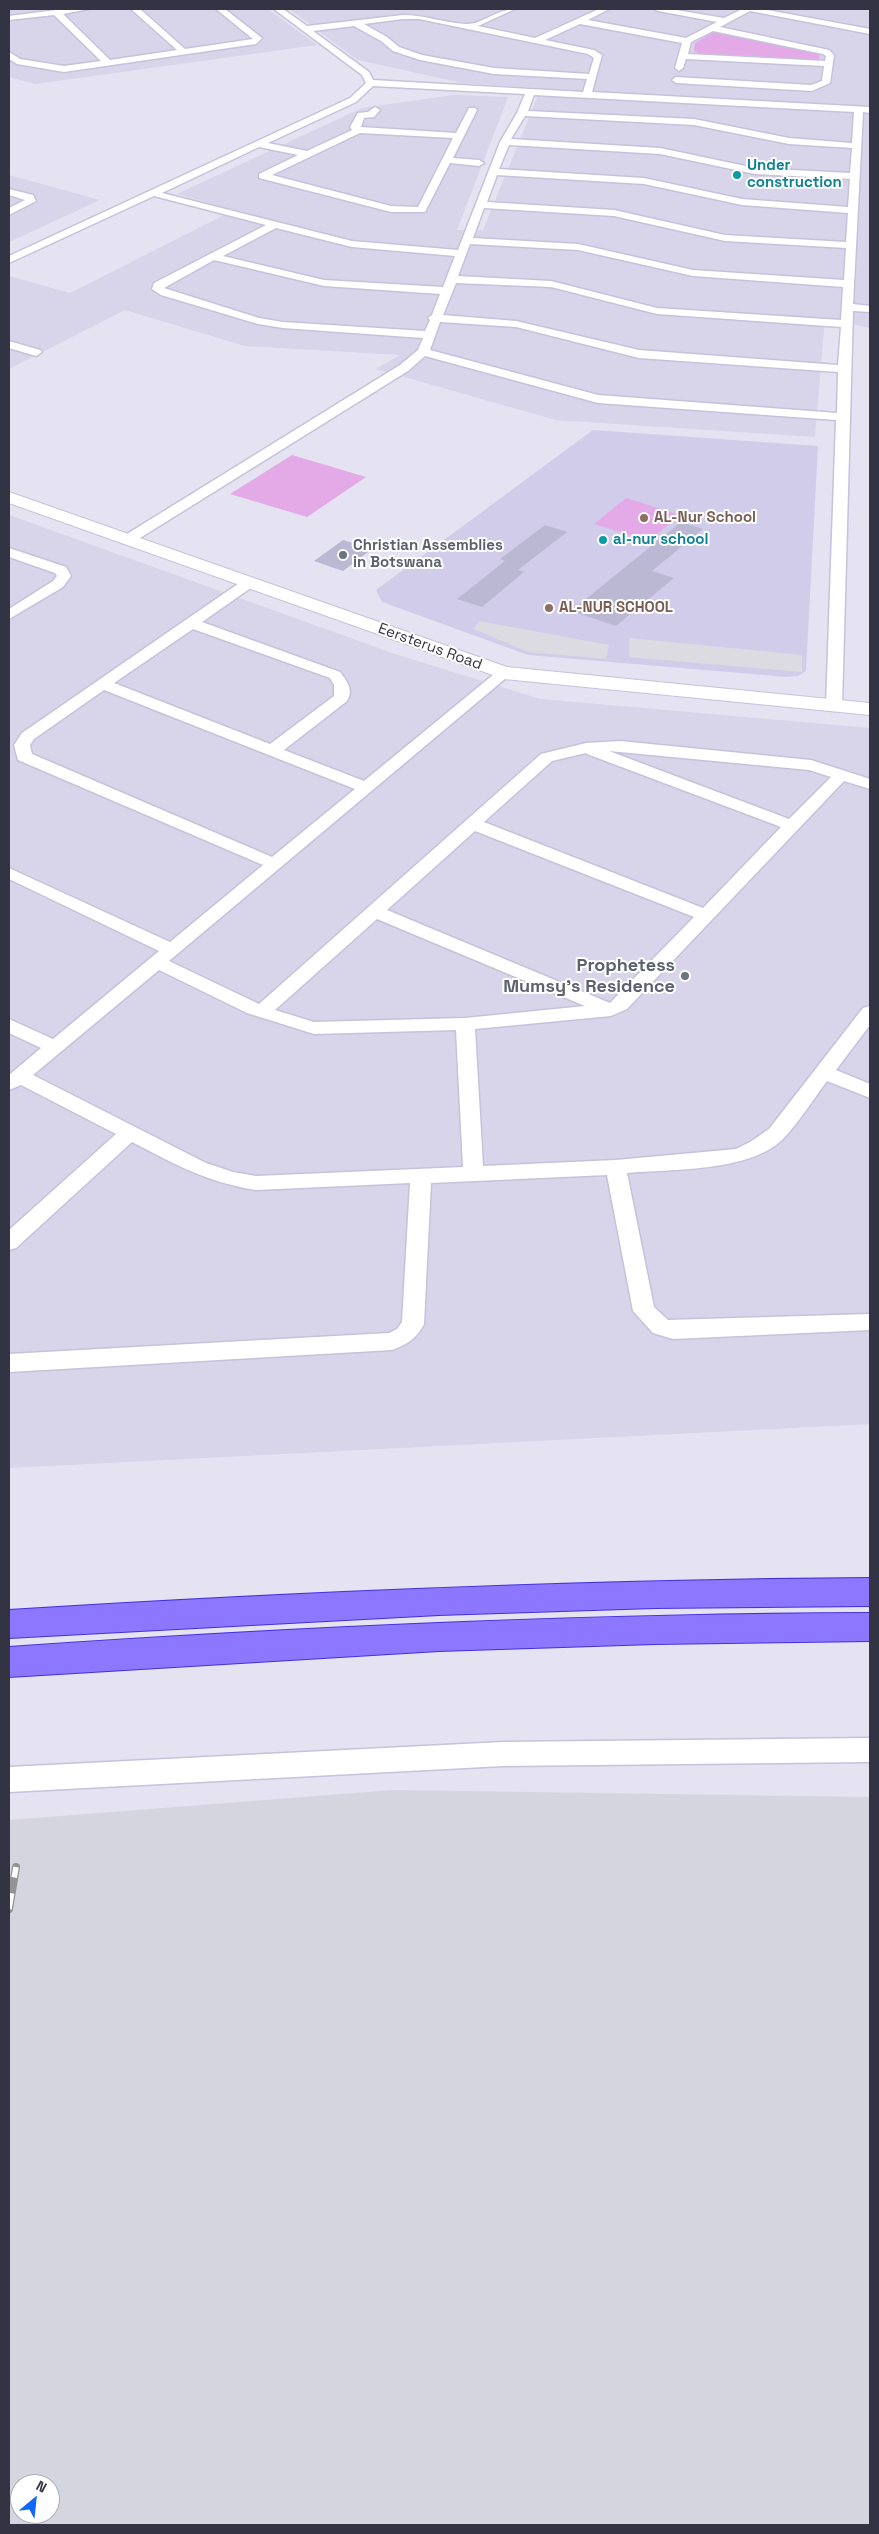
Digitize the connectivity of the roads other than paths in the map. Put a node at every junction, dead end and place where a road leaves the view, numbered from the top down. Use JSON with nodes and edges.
{"nodes":[{"id":1,"x":85,"y":9,"type":"edge"},
{"id":2,"x":135,"y":9,"type":"edge"},
{"id":3,"x":220,"y":9,"type":"edge"},
{"id":4,"x":278,"y":9,"type":"edge"},
{"id":5,"x":511,"y":9,"type":"edge"},
{"id":6,"x":606,"y":9,"type":"edge"},
{"id":7,"x":658,"y":9,"type":"edge"},
{"id":8,"x":749,"y":9,"type":"edge"},
{"id":9,"x":56,"y":12,"type":"junction"},
{"id":10,"x":813,"y":14,"type":"dead end"},
{"id":11,"x":10,"y":16,"type":"edge"},
{"id":12,"x":804,"y":18,"type":"junction"},
{"id":13,"x":579,"y":21,"type":"junction"},
{"id":14,"x":724,"y":21,"type":"junction"},
{"id":15,"x":355,"y":23,"type":"junction"},
{"id":16,"x":468,"y":27,"type":"junction"},
{"id":17,"x":711,"y":28,"type":"junction"},
{"id":18,"x":306,"y":29,"type":"junction"},
{"id":19,"x":870,"y":31,"type":"edge"},
{"id":20,"x":384,"y":39,"type":"junction"},
{"id":21,"x":536,"y":41,"type":"junction"},
{"id":22,"x":687,"y":41,"type":"junction"},
{"id":23,"x":413,"y":44,"type":"dead end"},
{"id":24,"x":184,"y":52,"type":"junction"},
{"id":25,"x":9,"y":55,"type":"edge"},
{"id":26,"x":682,"y":56,"type":"junction"},
{"id":27,"x":500,"y":61,"type":"dead end"},
{"id":28,"x":107,"y":62,"type":"junction"},
{"id":29,"x":830,"y":64,"type":"junction"},
{"id":30,"x":567,"y":74,"type":"junction"},
{"id":31,"x":591,"y":77,"type":"junction"},
{"id":32,"x":676,"y":80,"type":"junction"},
{"id":33,"x":370,"y":83,"type":"junction"},
{"id":34,"x":530,"y":92,"type":"junction"},
{"id":35,"x":587,"y":95,"type":"junction"},
{"id":36,"x":673,"y":100,"type":"junction"},
{"id":37,"x":375,"y":110,"type":"dead end"},
{"id":38,"x":472,"y":110,"type":"dead end"},
{"id":39,"x":865,"y":110,"type":"edge"},
{"id":40,"x":522,"y":113,"type":"junction"},
{"id":41,"x":416,"y":121,"type":"dead end"},
{"id":42,"x":359,"y":130,"type":"junction"},
{"id":43,"x":410,"y":133,"type":"junction"},
{"id":44,"x":459,"y":136,"type":"junction"},
{"id":45,"x":505,"y":142,"type":"junction"},
{"id":46,"x":257,"y":144,"type":"junction"},
{"id":47,"x":858,"y":146,"type":"junction"},
{"id":48,"x":308,"y":154,"type":"junction"},
{"id":49,"x":447,"y":160,"type":"junction"},
{"id":50,"x":479,"y":162,"type":"dead end"},
{"id":51,"x":494,"y":172,"type":"junction"},
{"id":52,"x":855,"y":176,"type":"junction"},
{"id":53,"x":9,"y":192,"type":"edge"},
{"id":54,"x":152,"y":193,"type":"junction"},
{"id":55,"x":481,"y":205,"type":"junction"},
{"id":56,"x":852,"y":210,"type":"junction"},
{"id":57,"x":9,"y":212,"type":"edge"},
{"id":58,"x":274,"y":225,"type":"junction"},
{"id":59,"x":467,"y":241,"type":"junction"},
{"id":60,"x":851,"y":245,"type":"junction"},
{"id":61,"x":461,"y":253,"type":"junction"},
{"id":62,"x":214,"y":257,"type":"junction"},
{"id":63,"x":9,"y":260,"type":"edge"},
{"id":64,"x":850,"y":284,"type":"junction"},
{"id":65,"x":449,"y":285,"type":"junction"},
{"id":66,"x":849,"y":307,"type":"junction"},
{"id":67,"x":870,"y":309,"type":"edge"},
{"id":68,"x":434,"y":318,"type":"junction"},
{"id":69,"x":847,"y":324,"type":"junction"},
{"id":70,"x":430,"y":335,"type":"junction"},
{"id":71,"x":9,"y":344,"type":"edge"},
{"id":72,"x":36,"y":352,"type":"dead end"},
{"id":73,"x":423,"y":352,"type":"junction"},
{"id":74,"x":844,"y":369,"type":"junction"},
{"id":75,"x":842,"y":417,"type":"junction"},
{"id":76,"x":9,"y":498,"type":"edge"},
{"id":77,"x":127,"y":540,"type":"junction"},
{"id":78,"x":9,"y":552,"type":"edge"},
{"id":79,"x":250,"y":582,"type":"junction"},
{"id":80,"x":9,"y":615,"type":"edge"},
{"id":81,"x":191,"y":623,"type":"junction"},
{"id":82,"x":504,"y":673,"type":"junction"},
{"id":83,"x":102,"y":684,"type":"junction"},
{"id":84,"x":834,"y":706,"type":"junction"},
{"id":85,"x":870,"y":709,"type":"edge"},
{"id":86,"x":586,"y":748,"type":"junction"},
{"id":87,"x":273,"y":750,"type":"junction"},
{"id":88,"x":842,"y":774,"type":"junction"},
{"id":89,"x":870,"y":784,"type":"edge"},
{"id":90,"x":368,"y":788,"type":"junction"},
{"id":91,"x":473,"y":824,"type":"junction"},
{"id":92,"x":794,"y":826,"type":"junction"},
{"id":93,"x":275,"y":864,"type":"junction"},
{"id":94,"x":9,"y":873,"type":"edge"},
{"id":95,"x":374,"y":911,"type":"junction"},
{"id":96,"x":708,"y":916,"type":"junction"},
{"id":97,"x":172,"y":950,"type":"junction"},
{"id":98,"x":157,"y":962,"type":"junction"},
{"id":99,"x":611,"y":1010,"type":"junction"},
{"id":100,"x":262,"y":1012,"type":"junction"},
{"id":101,"x":870,"y":1012,"type":"edge"},
{"id":102,"x":465,"y":1024,"type":"junction"},
{"id":103,"x":9,"y":1025,"type":"edge"},
{"id":104,"x":54,"y":1047,"type":"junction"},
{"id":105,"x":824,"y":1072,"type":"junction"},
{"id":106,"x":14,"y":1081,"type":"edge"},
{"id":107,"x":870,"y":1091,"type":"edge"},
{"id":108,"x":130,"y":1133,"type":"junction"},
{"id":109,"x":616,"y":1167,"type":"junction"},
{"id":110,"x":473,"y":1174,"type":"junction"},
{"id":111,"x":421,"y":1176,"type":"junction"},
{"id":112,"x":9,"y":1242,"type":"edge"},
{"id":113,"x":870,"y":1322,"type":"edge"},
{"id":114,"x":9,"y":1363,"type":"edge"},
{"id":115,"x":870,"y":1592,"type":"edge"},
{"id":116,"x":9,"y":1624,"type":"edge"},
{"id":117,"x":870,"y":1627,"type":"edge"},
{"id":118,"x":9,"y":1662,"type":"edge"},
{"id":119,"x":870,"y":1750,"type":"edge"},
{"id":120,"x":9,"y":1780,"type":"edge"}],
"edges":[{"from":1,"to":9,"type":"street"},
{"from":2,"to":24,"type":"street"},
{"from":3,"to":24,"type":"street"},
{"from":4,"to":18,"type":"street"},
{"from":5,"to":16,"type":"street"},
{"from":6,"to":13,"type":"street"},
{"from":7,"to":14,"type":"street"},
{"from":8,"to":12,"type":"street"},
{"from":8,"to":14,"type":"street"},
{"from":9,"to":11,"type":"street"},
{"from":9,"to":28,"type":"street"},
{"from":10,"to":12,"type":"street"},
{"from":12,"to":19,"type":"street"},
{"from":13,"to":21,"type":"street"},
{"from":13,"to":22,"type":"street"},
{"from":14,"to":17,"type":"street"},
{"from":15,"to":16,"type":"street"},
{"from":15,"to":18,"type":"street"},
{"from":15,"to":20,"type":"street"},
{"from":16,"to":21,"type":"street"},
{"from":17,"to":22,"type":"street"},
{"from":17,"to":29,"type":"street"},
{"from":18,"to":33,"type":"street"},
{"from":20,"to":23,"type":"street"},
{"from":20,"to":30,"type":"street"},
{"from":21,"to":31,"type":"street"},
{"from":22,"to":26,"type":"street"},
{"from":24,"to":28,"type":"street"},
{"from":25,"to":28,"type":"street"},
{"from":26,"to":29,"type":"street"},
{"from":26,"to":32,"type":"street"},
{"from":27,"to":30,"type":"street"},
{"from":29,"to":32,"type":"street"},
{"from":30,"to":31,"type":"street"},
{"from":31,"to":35,"type":"street"},
{"from":32,"to":36,"type":"street"},
{"from":33,"to":34,"type":"street"},
{"from":33,"to":46,"type":"street"},
{"from":34,"to":35,"type":"street"},
{"from":34,"to":40,"type":"street"},
{"from":35,"to":36,"type":"street"},
{"from":36,"to":39,"type":"street"},
{"from":37,"to":42,"type":"street"},
{"from":38,"to":44,"type":"street"},
{"from":39,"to":47,"type":"street"},
{"from":40,"to":45,"type":"street"},
{"from":40,"to":47,"type":"street"},
{"from":41,"to":43,"type":"street"},
{"from":42,"to":43,"type":"street"},
{"from":42,"to":48,"type":"street"},
{"from":43,"to":44,"type":"street"},
{"from":44,"to":49,"type":"street"},
{"from":45,"to":51,"type":"street"},
{"from":45,"to":52,"type":"street"},
{"from":46,"to":48,"type":"street"},
{"from":46,"to":54,"type":"street"},
{"from":47,"to":52,"type":"street"},
{"from":48,"to":49,"type":"street"},
{"from":49,"to":50,"type":"street"},
{"from":51,"to":55,"type":"street"},
{"from":51,"to":56,"type":"street"},
{"from":52,"to":56,"type":"street"},
{"from":53,"to":57,"type":"street"},
{"from":54,"to":58,"type":"street"},
{"from":54,"to":63,"type":"street"},
{"from":55,"to":59,"type":"street"},
{"from":55,"to":60,"type":"street"},
{"from":56,"to":60,"type":"street"},
{"from":58,"to":61,"type":"street"},
{"from":58,"to":62,"type":"street"},
{"from":59,"to":61,"type":"street"},
{"from":59,"to":64,"type":"street"},
{"from":60,"to":64,"type":"street"},
{"from":61,"to":65,"type":"street"},
{"from":62,"to":65,"type":"street"},
{"from":62,"to":70,"type":"street"},
{"from":64,"to":66,"type":"street"},
{"from":65,"to":68,"type":"street"},
{"from":65,"to":69,"type":"street"},
{"from":66,"to":67,"type":"street"},
{"from":66,"to":69,"type":"street"},
{"from":68,"to":70,"type":"street"},
{"from":68,"to":74,"type":"street"},
{"from":69,"to":74,"type":"street"},
{"from":70,"to":73,"type":"street"},
{"from":71,"to":72,"type":"street"},
{"from":73,"to":75,"type":"street"},
{"from":73,"to":77,"type":"street"},
{"from":74,"to":75,"type":"street"},
{"from":75,"to":84,"type":"street"},
{"from":76,"to":77,"type":"street","name":"Eersterus Road"},
{"from":77,"to":79,"type":"street","name":"Eersterus Road"},
{"from":78,"to":80,"type":"street"},
{"from":79,"to":81,"type":"street"},
{"from":79,"to":82,"type":"street","name":"Eersterus Road"},
{"from":81,"to":83,"type":"street"},
{"from":81,"to":87,"type":"street"},
{"from":82,"to":84,"type":"street","name":"Eersterus Road"},
{"from":82,"to":90,"type":"street"},
{"from":83,"to":87,"type":"street"},
{"from":83,"to":93,"type":"street"},
{"from":84,"to":85,"type":"street","name":"Eersterus Road"},
{"from":86,"to":88,"type":"street"},
{"from":86,"to":91,"type":"street"},
{"from":86,"to":92,"type":"street"},
{"from":87,"to":90,"type":"street"},
{"from":88,"to":89,"type":"street"},
{"from":88,"to":92,"type":"street"},
{"from":90,"to":93,"type":"street"},
{"from":91,"to":95,"type":"street"},
{"from":91,"to":96,"type":"street"},
{"from":92,"to":96,"type":"street"},
{"from":93,"to":97,"type":"street"},
{"from":94,"to":97,"type":"street"},
{"from":95,"to":99,"type":"street"},
{"from":95,"to":100,"type":"street"},
{"from":96,"to":99,"type":"street"},
{"from":97,"to":98,"type":"street"},
{"from":98,"to":100,"type":"street"},
{"from":98,"to":104,"type":"street"},
{"from":99,"to":102,"type":"street"},
{"from":100,"to":102,"type":"street"},
{"from":101,"to":105,"type":"street"},
{"from":102,"to":110,"type":"street"},
{"from":103,"to":104,"type":"street"},
{"from":104,"to":106,"type":"street"},
{"from":105,"to":107,"type":"street"},
{"from":105,"to":109,"type":"street"},
{"from":106,"to":108,"type":"street"},
{"from":108,"to":111,"type":"street"},
{"from":108,"to":112,"type":"street"},
{"from":109,"to":110,"type":"street"},
{"from":109,"to":113,"type":"street"},
{"from":110,"to":111,"type":"street"},
{"from":111,"to":114,"type":"street"},
{"from":115,"to":116,"type":"highway"},
{"from":117,"to":118,"type":"highway"},
{"from":119,"to":120,"type":"street"}]}
